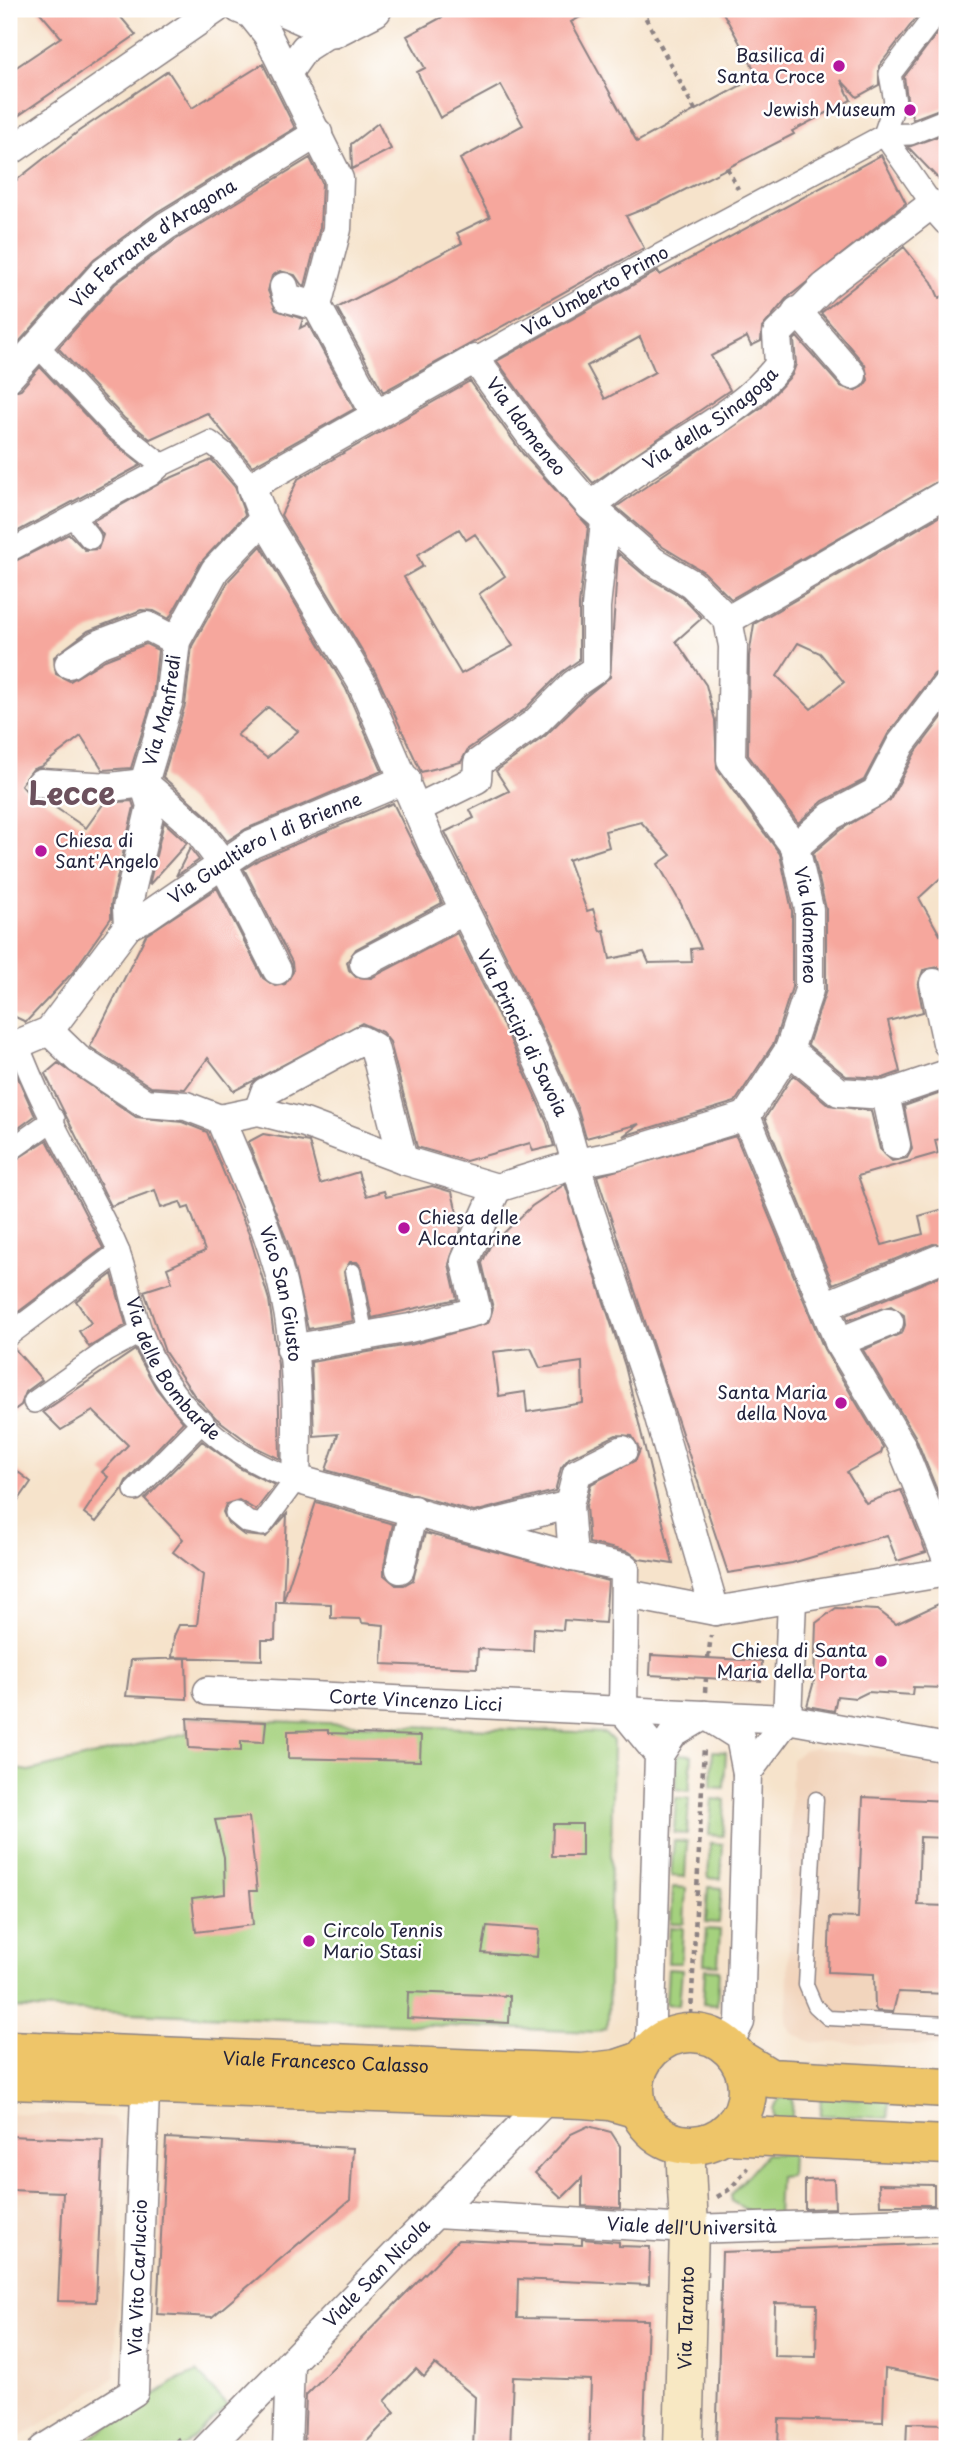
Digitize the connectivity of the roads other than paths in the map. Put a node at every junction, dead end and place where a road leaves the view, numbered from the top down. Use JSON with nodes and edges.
{"nodes":[{"id":1,"x":216,"y":9,"type":"edge"},
{"id":2,"x":239,"y":9,"type":"edge"},
{"id":3,"x":285,"y":9,"type":"edge"},
{"id":4,"x":374,"y":9,"type":"edge"},
{"id":5,"x":937,"y":9,"type":"edge"},
{"id":6,"x":193,"y":17,"type":"edge"},
{"id":7,"x":333,"y":30,"type":"junction"},
{"id":8,"x":288,"y":72,"type":"junction"},
{"id":9,"x":947,"y":119,"type":"edge"},
{"id":10,"x":318,"y":133,"type":"junction"},
{"id":11,"x":884,"y":135,"type":"junction"},
{"id":12,"x":9,"y":152,"type":"edge"},
{"id":13,"x":940,"y":212,"type":"edge"},
{"id":14,"x":284,"y":287,"type":"dead end"},
{"id":15,"x":317,"y":306,"type":"junction"},
{"id":16,"x":797,"y":311,"type":"junction"},
{"id":17,"x":36,"y":344,"type":"junction"},
{"id":18,"x":475,"y":359,"type":"junction"},
{"id":19,"x":852,"y":375,"type":"dead end"},
{"id":20,"x":9,"y":377,"type":"edge"},
{"id":21,"x":376,"y":415,"type":"junction"},
{"id":22,"x":156,"y":470,"type":"junction"},
{"id":23,"x":251,"y":486,"type":"junction"},
{"id":24,"x":947,"y":493,"type":"edge"},
{"id":25,"x":597,"y":514,"type":"junction"},
{"id":26,"x":73,"y":517,"type":"junction"},
{"id":27,"x":264,"y":519,"type":"junction"},
{"id":28,"x":90,"y":538,"type":"dead end"},
{"id":29,"x":9,"y":551,"type":"edge"},
{"id":30,"x":728,"y":620,"type":"junction"},
{"id":31,"x":176,"y":641,"type":"junction"},
{"id":32,"x":69,"y":664,"type":"dead end"},
{"id":33,"x":947,"y":684,"type":"edge"},
{"id":34,"x":406,"y":779,"type":"junction"},
{"id":35,"x":41,"y":783,"type":"dead end"},
{"id":36,"x":144,"y":783,"type":"junction"},
{"id":37,"x":416,"y":809,"type":"junction"},
{"id":38,"x":795,"y":847,"type":"junction"},
{"id":39,"x":222,"y":864,"type":"junction"},
{"id":40,"x":463,"y":911,"type":"junction"},
{"id":41,"x":128,"y":926,"type":"junction"},
{"id":42,"x":364,"y":962,"type":"dead end"},
{"id":43,"x":277,"y":970,"type":"dead end"},
{"id":44,"x":933,"y":983,"type":"dead end"},
{"id":45,"x":49,"y":1031,"type":"junction"},
{"id":46,"x":947,"y":1043,"type":"edge"},
{"id":47,"x":12,"y":1045,"type":"edge"},
{"id":48,"x":789,"y":1050,"type":"junction"},
{"id":49,"x":947,"y":1074,"type":"edge"},
{"id":50,"x":885,"y":1094,"type":"junction"},
{"id":51,"x":258,"y":1111,"type":"junction"},
{"id":52,"x":746,"y":1116,"type":"junction"},
{"id":53,"x":54,"y":1119,"type":"junction"},
{"id":54,"x":220,"y":1119,"type":"junction"},
{"id":55,"x":896,"y":1145,"type":"dead end"},
{"id":56,"x":9,"y":1151,"type":"edge"},
{"id":57,"x":404,"y":1160,"type":"junction"},
{"id":58,"x":578,"y":1163,"type":"junction"},
{"id":59,"x":497,"y":1188,"type":"junction"},
{"id":60,"x":119,"y":1251,"type":"junction"},
{"id":61,"x":939,"y":1259,"type":"dead end"},
{"id":62,"x":353,"y":1271,"type":"dead end"},
{"id":63,"x":824,"y":1306,"type":"junction"},
{"id":64,"x":889,"y":1322,"type":"dead end"},
{"id":65,"x":141,"y":1332,"type":"junction"},
{"id":66,"x":9,"y":1335,"type":"edge"},
{"id":67,"x":366,"y":1336,"type":"junction"},
{"id":68,"x":839,"y":1342,"type":"junction"},
{"id":69,"x":291,"y":1349,"type":"junction"},
{"id":70,"x":34,"y":1402,"type":"dead end"},
{"id":71,"x":203,"y":1421,"type":"junction"},
{"id":72,"x":623,"y":1450,"type":"dead end"},
{"id":73,"x":296,"y":1479,"type":"junction"},
{"id":74,"x":135,"y":1490,"type":"dead end"},
{"id":75,"x":569,"y":1505,"type":"junction"},
{"id":76,"x":413,"y":1510,"type":"junction"},
{"id":77,"x":236,"y":1513,"type":"dead end"},
{"id":78,"x":477,"y":1528,"type":"junction"},
{"id":79,"x":573,"y":1557,"type":"junction"},
{"id":80,"x":947,"y":1559,"type":"edge"},
{"id":81,"x":400,"y":1569,"type":"dead end"},
{"id":82,"x":947,"y":1572,"type":"edge"},
{"id":83,"x":627,"y":1594,"type":"junction"},
{"id":84,"x":792,"y":1601,"type":"junction"},
{"id":85,"x":715,"y":1611,"type":"junction"},
{"id":86,"x":208,"y":1691,"type":"dead end"},
{"id":87,"x":623,"y":1712,"type":"junction"},
{"id":88,"x":705,"y":1715,"type":"junction"},
{"id":89,"x":787,"y":1719,"type":"junction"},
{"id":90,"x":947,"y":1748,"type":"edge"},
{"id":91,"x":659,"y":1755,"type":"junction"},
{"id":92,"x":747,"y":1773,"type":"junction"},
{"id":93,"x":816,"y":1799,"type":"dead end"},
{"id":94,"x":947,"y":2024,"type":"edge"},
{"id":95,"x":9,"y":2050,"type":"edge"},
{"id":96,"x":734,"y":2053,"type":"junction"},
{"id":97,"x":646,"y":2055,"type":"junction"},
{"id":98,"x":146,"y":2071,"type":"junction"},
{"id":99,"x":9,"y":2080,"type":"edge"},
{"id":100,"x":947,"y":2088,"type":"edge"},
{"id":101,"x":548,"y":2098,"type":"junction"},
{"id":102,"x":638,"y":2109,"type":"junction"},
{"id":103,"x":724,"y":2135,"type":"junction"},
{"id":104,"x":685,"y":2145,"type":"junction"},
{"id":105,"x":945,"y":2156,"type":"edge"},
{"id":106,"x":436,"y":2214,"type":"junction"},
{"id":107,"x":946,"y":2214,"type":"edge"},
{"id":108,"x":689,"y":2229,"type":"junction"},
{"id":109,"x":290,"y":2364,"type":"junction"},
{"id":110,"x":43,"y":2449,"type":"edge"},
{"id":111,"x":206,"y":2449,"type":"edge"},
{"id":112,"x":287,"y":2449,"type":"edge"},
{"id":113,"x":683,"y":2449,"type":"edge"}],
"edges":[{"from":1,"to":6,"type":"street"},
{"from":2,"to":8,"type":"street"},
{"from":3,"to":7,"type":"street"},
{"from":4,"to":7,"type":"street"},
{"from":5,"to":11,"type":"street"},
{"from":6,"to":12,"type":"street"},
{"from":7,"to":8,"type":"street"},
{"from":8,"to":10,"type":"street"},
{"from":9,"to":11,"type":"street","name":"Via Umberto Primo"},
{"from":10,"to":15,"type":"street"},
{"from":10,"to":17,"type":"street","name":"Via Ferrante d'Aragona"},
{"from":11,"to":13,"type":"street"},
{"from":11,"to":18,"type":"street","name":"Via Umberto Primo"},
{"from":13,"to":16,"type":"street","name":"Via della Sinagoga"},
{"from":14,"to":15,"type":"street"},
{"from":15,"to":21,"type":"street"},
{"from":16,"to":19,"type":"street"},
{"from":16,"to":25,"type":"street","name":"Via della Sinagoga"},
{"from":17,"to":20,"type":"street","name":"Via Ferrante d'Aragona"},
{"from":17,"to":22,"type":"street"},
{"from":18,"to":21,"type":"street","name":"Via Umberto Primo"},
{"from":18,"to":25,"type":"street","name":"Via Idomeneo"},
{"from":21,"to":23,"type":"street","name":"Via Umberto Primo"},
{"from":22,"to":23,"type":"street"},
{"from":22,"to":26,"type":"street"},
{"from":23,"to":27,"type":"street","name":"Via Principi di Savoia"},
{"from":24,"to":30,"type":"street"},
{"from":25,"to":30,"type":"street","name":"Via Idomeneo"},
{"from":25,"to":37,"type":"street"},
{"from":26,"to":28,"type":"street"},
{"from":26,"to":29,"type":"street"},
{"from":27,"to":31,"type":"street","name":"Via Manfredi"},
{"from":27,"to":34,"type":"street","name":"Via Principi di Savoia"},
{"from":30,"to":38,"type":"street","name":"Via Idomeneo"},
{"from":31,"to":32,"type":"street"},
{"from":31,"to":36,"type":"street","name":"Via Manfredi"},
{"from":33,"to":38,"type":"street"},
{"from":34,"to":37,"type":"street","name":"Via Principi di Savoia"},
{"from":34,"to":39,"type":"street","name":"Via Gualtiero I di Brienne"},
{"from":35,"to":36,"type":"street"},
{"from":36,"to":39,"type":"street"},
{"from":36,"to":41,"type":"street","name":"Via Manfredi"},
{"from":37,"to":40,"type":"street","name":"Via Principi di Savoia"},
{"from":38,"to":48,"type":"street","name":"Via Idomeneo"},
{"from":39,"to":41,"type":"street","name":"Via Gualtiero I di Brienne"},
{"from":39,"to":43,"type":"street"},
{"from":40,"to":42,"type":"street"},
{"from":40,"to":58,"type":"street","name":"Via Principi di Savoia"},
{"from":41,"to":45,"type":"street"},
{"from":44,"to":46,"type":"street"},
{"from":45,"to":47,"type":"street"},
{"from":45,"to":54,"type":"street"},
{"from":47,"to":53,"type":"street","name":"Via delle Bombarde"},
{"from":48,"to":50,"type":"street"},
{"from":48,"to":52,"type":"street","name":"Via Idomeneo"},
{"from":49,"to":50,"type":"street"},
{"from":50,"to":55,"type":"street"},
{"from":51,"to":54,"type":"street"},
{"from":51,"to":57,"type":"street"},
{"from":51,"to":57,"type":"street"},
{"from":52,"to":58,"type":"street"},
{"from":52,"to":63,"type":"street"},
{"from":53,"to":56,"type":"street"},
{"from":53,"to":60,"type":"street","name":"Via delle Bombarde"},
{"from":54,"to":69,"type":"street","name":"Vico San Giusto"},
{"from":57,"to":59,"type":"street"},
{"from":58,"to":59,"type":"street"},
{"from":58,"to":85,"type":"street","name":"Via Principi di Savoia"},
{"from":59,"to":67,"type":"street"},
{"from":60,"to":65,"type":"street","name":"Via delle Bombarde"},
{"from":60,"to":66,"type":"street"},
{"from":61,"to":63,"type":"street"},
{"from":62,"to":67,"type":"lane"},
{"from":63,"to":68,"type":"street"},
{"from":64,"to":68,"type":"street"},
{"from":65,"to":70,"type":"street"},
{"from":65,"to":71,"type":"street","name":"Via delle Bombarde"},
{"from":67,"to":69,"type":"street"},
{"from":68,"to":80,"type":"street"},
{"from":69,"to":73,"type":"street","name":"Vico San Giusto"},
{"from":71,"to":73,"type":"street","name":"Via delle Bombarde"},
{"from":71,"to":74,"type":"street"},
{"from":72,"to":75,"type":"street"},
{"from":73,"to":76,"type":"street","name":"Via delle Bombarde"},
{"from":73,"to":77,"type":"street"},
{"from":75,"to":78,"type":"street","name":"Via delle Bombarde"},
{"from":75,"to":79,"type":"street"},
{"from":76,"to":78,"type":"street","name":"Via delle Bombarde"},
{"from":76,"to":81,"type":"street"},
{"from":78,"to":79,"type":"street","name":"Via delle Bombarde"},
{"from":79,"to":83,"type":"street","name":"Via delle Bombarde"},
{"from":82,"to":84,"type":"street"},
{"from":83,"to":85,"type":"street"},
{"from":83,"to":87,"type":"street"},
{"from":84,"to":85,"type":"street"},
{"from":84,"to":89,"type":"street"},
{"from":86,"to":87,"type":"street","name":"Corte Vincenzo Licci"},
{"from":87,"to":88,"type":"street","name":"Corte Vincenzo Licci"},
{"from":87,"to":91,"type":"street"},
{"from":88,"to":89,"type":"street","name":"Corte Vincenzo Licci"},
{"from":88,"to":91,"type":"street"},
{"from":88,"to":92,"type":"street"},
{"from":89,"to":90,"type":"street","name":"Corte Vincenzo Licci"},
{"from":89,"to":92,"type":"street"},
{"from":91,"to":97,"type":"street"},
{"from":92,"to":96,"type":"street"},
{"from":93,"to":94,"type":"lane"},
{"from":95,"to":98,"type":"main road","name":"Viale Francesco Calasso"},
{"from":96,"to":97,"type":"main road"},
{"from":96,"to":100,"type":"main road"},
{"from":96,"to":103,"type":"main road"},
{"from":97,"to":98,"type":"main road","name":"Viale Francesco Calasso"},
{"from":97,"to":102,"type":"main road"},
{"from":98,"to":99,"type":"main road","name":"Viale Francesco Calasso"},
{"from":98,"to":101,"type":"main road","name":"Viale Francesco Calasso"},
{"from":98,"to":110,"type":"street","name":"Via Vito Carluccio"},
{"from":101,"to":102,"type":"main road","name":"Viale Francesco Calasso"},
{"from":101,"to":106,"type":"street","name":"Viale San Nicola"},
{"from":102,"to":104,"type":"main road"},
{"from":103,"to":104,"type":"main road"},
{"from":103,"to":105,"type":"main road"},
{"from":104,"to":108,"type":"main road","name":"Via Taranto"},
{"from":106,"to":108,"type":"street","name":"Viale dell'Università"},
{"from":106,"to":109,"type":"street","name":"Viale San Nicola"},
{"from":107,"to":108,"type":"street","name":"Viale dell'Università"},
{"from":108,"to":113,"type":"main road","name":"Via Taranto"},
{"from":109,"to":111,"type":"street","name":"Viale San Nicola"},
{"from":109,"to":112,"type":"street"}]}
